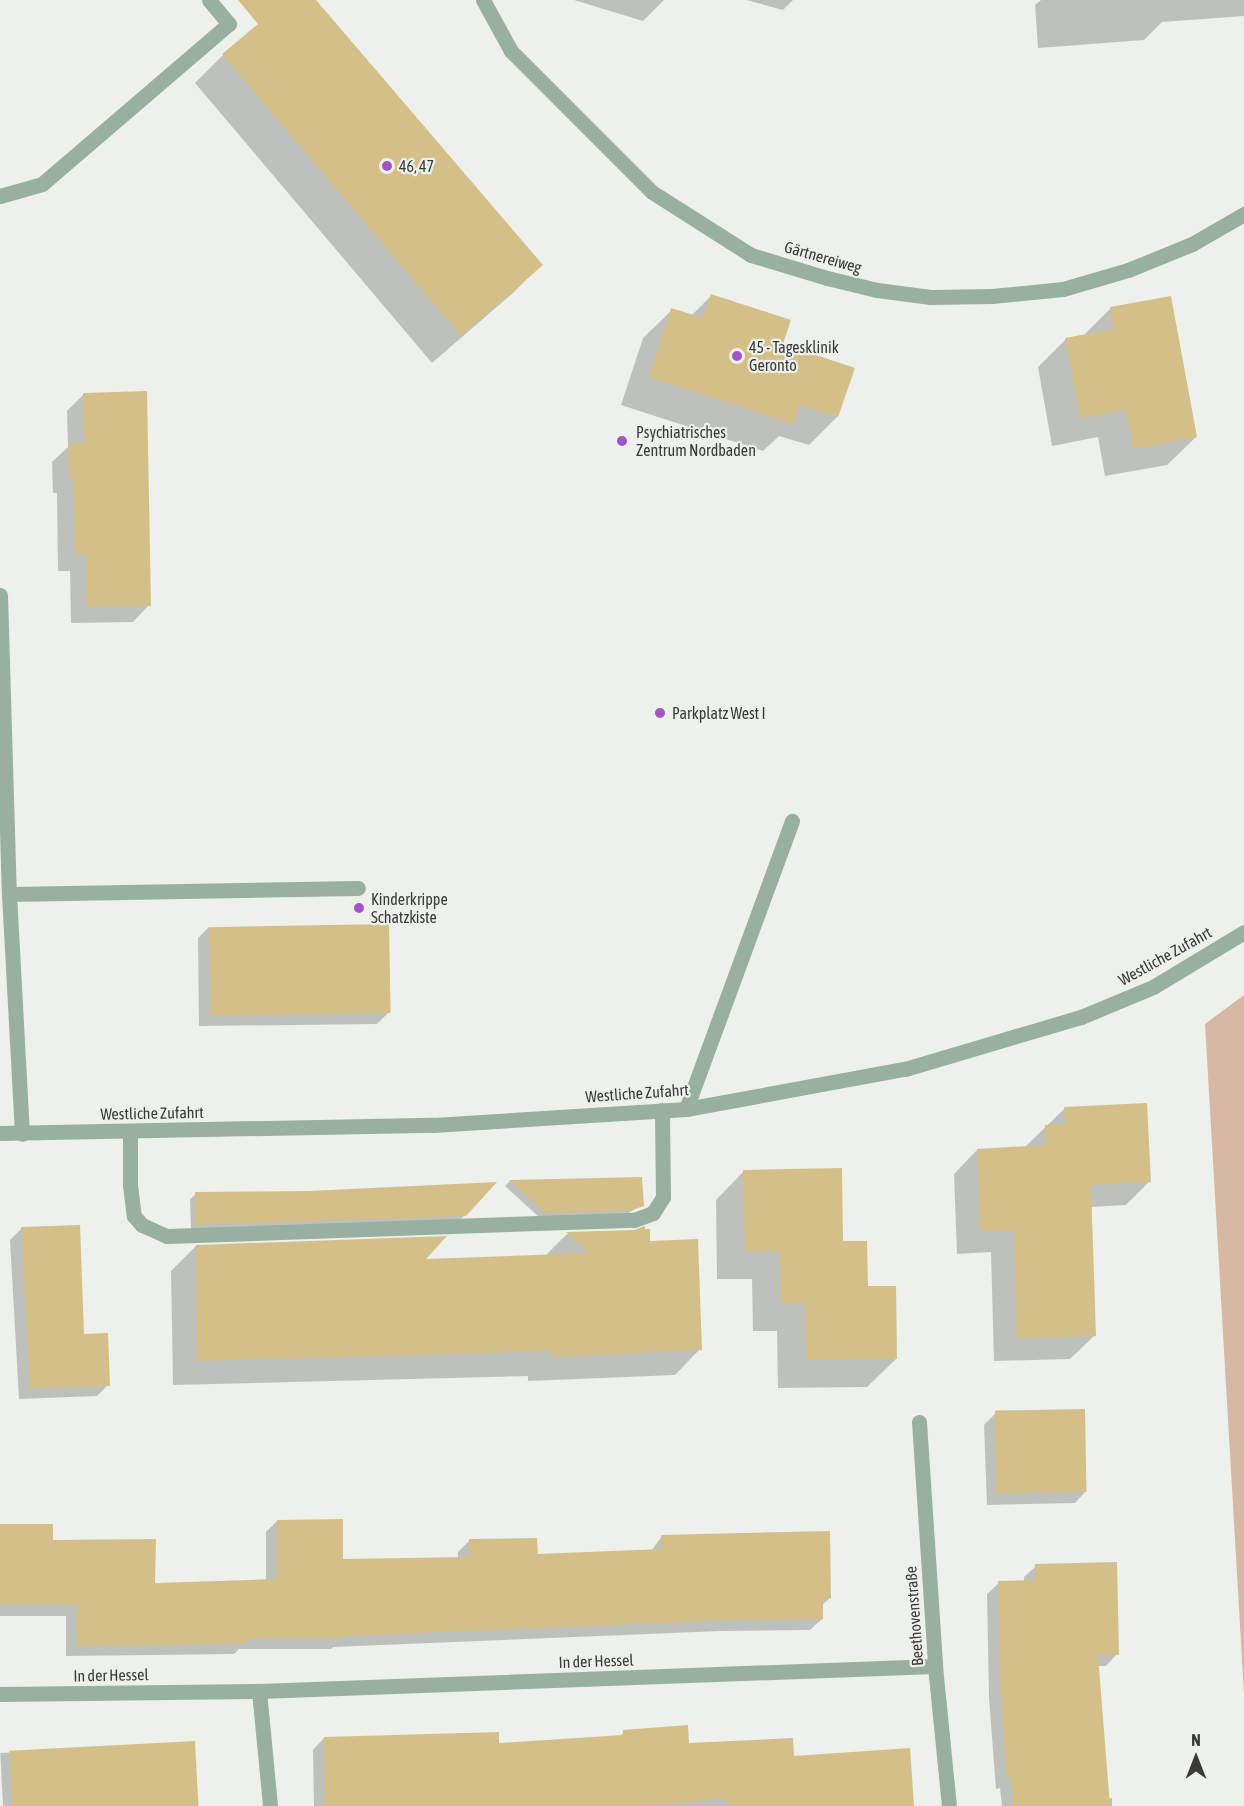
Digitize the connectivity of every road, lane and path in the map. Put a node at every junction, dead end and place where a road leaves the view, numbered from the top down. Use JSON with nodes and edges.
{"nodes":[{"id":1,"x":209,"y":0,"type":"edge"},
{"id":2,"x":483,"y":0,"type":"edge"},
{"id":3,"x":0,"y":196,"type":"edge"},
{"id":4,"x":1244,"y":214,"type":"edge"},
{"id":5,"x":0,"y":595,"type":"edge"},
{"id":6,"x":792,"y":821,"type":"dead end"},
{"id":7,"x":358,"y":888,"type":"dead end"},
{"id":8,"x":9,"y":894,"type":"junction"},
{"id":9,"x":1244,"y":932,"type":"edge"},
{"id":10,"x":686,"y":1109,"type":"junction"},
{"id":11,"x":662,"y":1110,"type":"junction"},
{"id":12,"x":130,"y":1131,"type":"junction"},
{"id":13,"x":0,"y":1133,"type":"edge"},
{"id":14,"x":22,"y":1134,"type":"junction"},
{"id":15,"x":919,"y":1422,"type":"dead end"},
{"id":16,"x":935,"y":1666,"type":"junction"},
{"id":17,"x":259,"y":1691,"type":"junction"},
{"id":18,"x":0,"y":1694,"type":"edge"},
{"id":19,"x":270,"y":1806,"type":"edge"},
{"id":20,"x":949,"y":1806,"type":"edge"}],
"edges":[{"from":1,"to":3,"type":"street"},
{"from":2,"to":4,"type":"street","name":"Gärtnereiweg"},
{"from":5,"to":8,"type":"street"},
{"from":6,"to":10,"type":"street"},
{"from":7,"to":8,"type":"street"},
{"from":8,"to":14,"type":"street"},
{"from":9,"to":10,"type":"street","name":"Westliche Zufahrt"},
{"from":10,"to":11,"type":"street","name":"Westliche Zufahrt"},
{"from":11,"to":12,"type":"street","name":"Westliche Zufahrt"},
{"from":11,"to":12,"type":"street"},
{"from":12,"to":14,"type":"street","name":"Westliche Zufahrt"},
{"from":13,"to":14,"type":"street","name":"Westliche Zufahrt"},
{"from":15,"to":16,"type":"street","name":"Beethovenstraße"},
{"from":16,"to":17,"type":"street","name":"In der Hessel"},
{"from":16,"to":20,"type":"street","name":"Beethovenstraße"},
{"from":17,"to":18,"type":"street","name":"In der Hessel"},
{"from":17,"to":19,"type":"street"}]}
